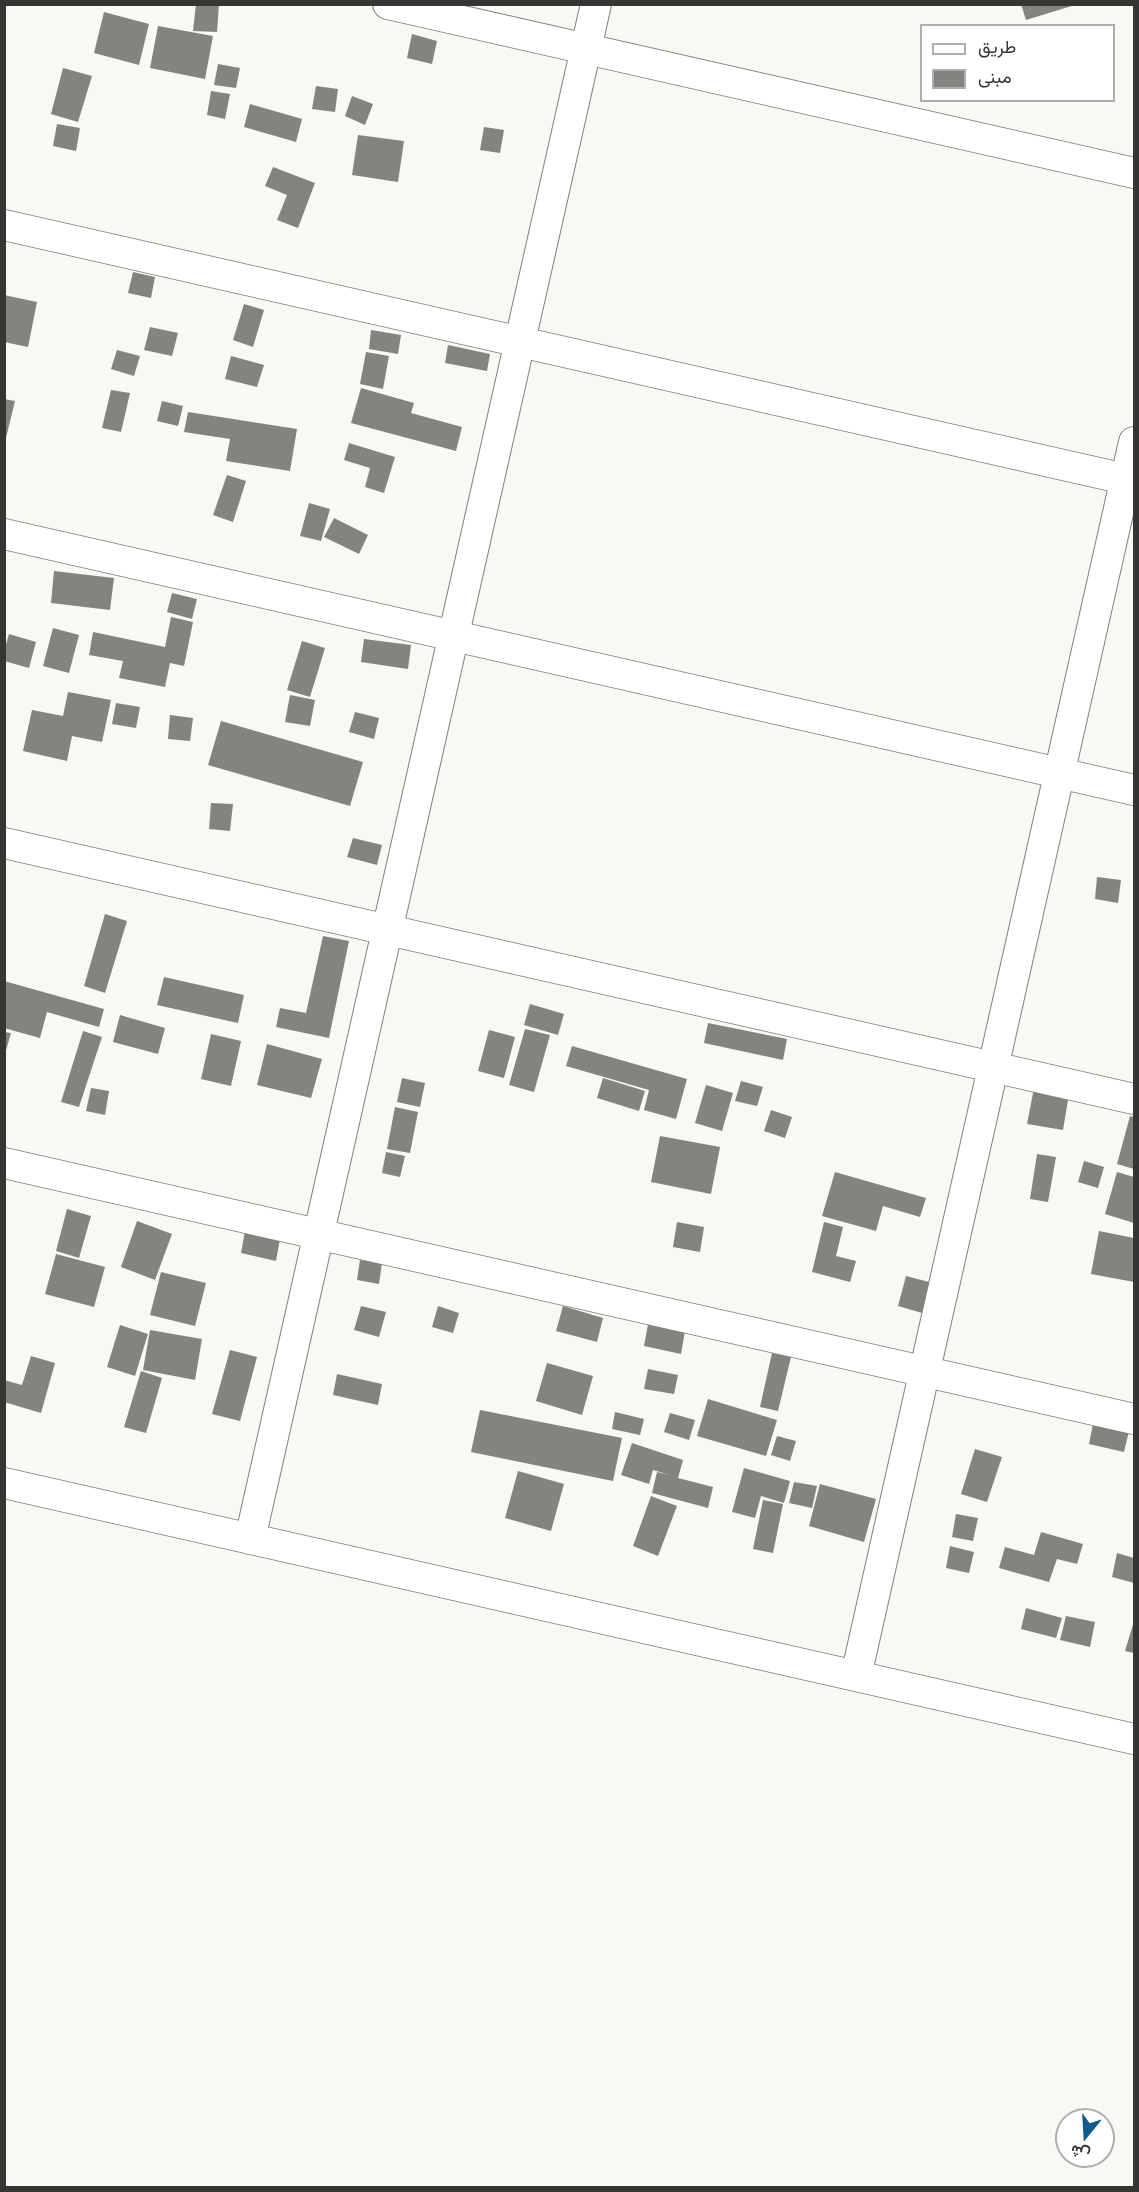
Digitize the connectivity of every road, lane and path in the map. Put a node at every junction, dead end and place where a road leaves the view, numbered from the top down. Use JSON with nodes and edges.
{"nodes":[{"id":1,"x":388,"y":4,"type":"edge"},
{"id":2,"x":596,"y":4,"type":"edge"},
{"id":3,"x":586,"y":49,"type":"junction"},
{"id":4,"x":1134,"y":173,"type":"edge"},
{"id":5,"x":4,"y":225,"type":"edge"},
{"id":6,"x":520,"y":342,"type":"junction"},
{"id":7,"x":1134,"y":442,"type":"edge"},
{"id":8,"x":1130,"y":480,"type":"edge"},
{"id":9,"x":4,"y":534,"type":"edge"},
{"id":10,"x":453,"y":636,"type":"junction"},
{"id":11,"x":1060,"y":773,"type":"junction"},
{"id":12,"x":1134,"y":790,"type":"edge"},
{"id":13,"x":4,"y":843,"type":"edge"},
{"id":14,"x":387,"y":930,"type":"junction"},
{"id":15,"x":993,"y":1066,"type":"junction"},
{"id":16,"x":1134,"y":1099,"type":"edge"},
{"id":17,"x":4,"y":1163,"type":"edge"},
{"id":18,"x":318,"y":1234,"type":"junction"},
{"id":19,"x":924,"y":1371,"type":"junction"},
{"id":20,"x":1134,"y":1419,"type":"edge"},
{"id":21,"x":4,"y":1483,"type":"edge"},
{"id":22,"x":250,"y":1539,"type":"junction"},
{"id":23,"x":856,"y":1676,"type":"junction"},
{"id":24,"x":1134,"y":1739,"type":"edge"}],
"edges":[{"from":1,"to":3,"type":"street"},
{"from":2,"to":3,"type":"street"},
{"from":3,"to":4,"type":"street"},
{"from":3,"to":6,"type":"street"},
{"from":5,"to":6,"type":"street"},
{"from":6,"to":8,"type":"street"},
{"from":6,"to":10,"type":"street"},
{"from":7,"to":8,"type":"street"},
{"from":8,"to":11,"type":"street"},
{"from":9,"to":10,"type":"street"},
{"from":10,"to":11,"type":"street"},
{"from":10,"to":14,"type":"street"},
{"from":11,"to":12,"type":"street"},
{"from":11,"to":15,"type":"street"},
{"from":13,"to":14,"type":"street"},
{"from":14,"to":15,"type":"street"},
{"from":14,"to":18,"type":"street"},
{"from":15,"to":16,"type":"street"},
{"from":15,"to":19,"type":"street"},
{"from":17,"to":18,"type":"street"},
{"from":18,"to":19,"type":"street"},
{"from":18,"to":22,"type":"street"},
{"from":19,"to":20,"type":"street"},
{"from":19,"to":23,"type":"street"},
{"from":21,"to":22,"type":"street"},
{"from":22,"to":23,"type":"street"},
{"from":23,"to":24,"type":"street"}]}
